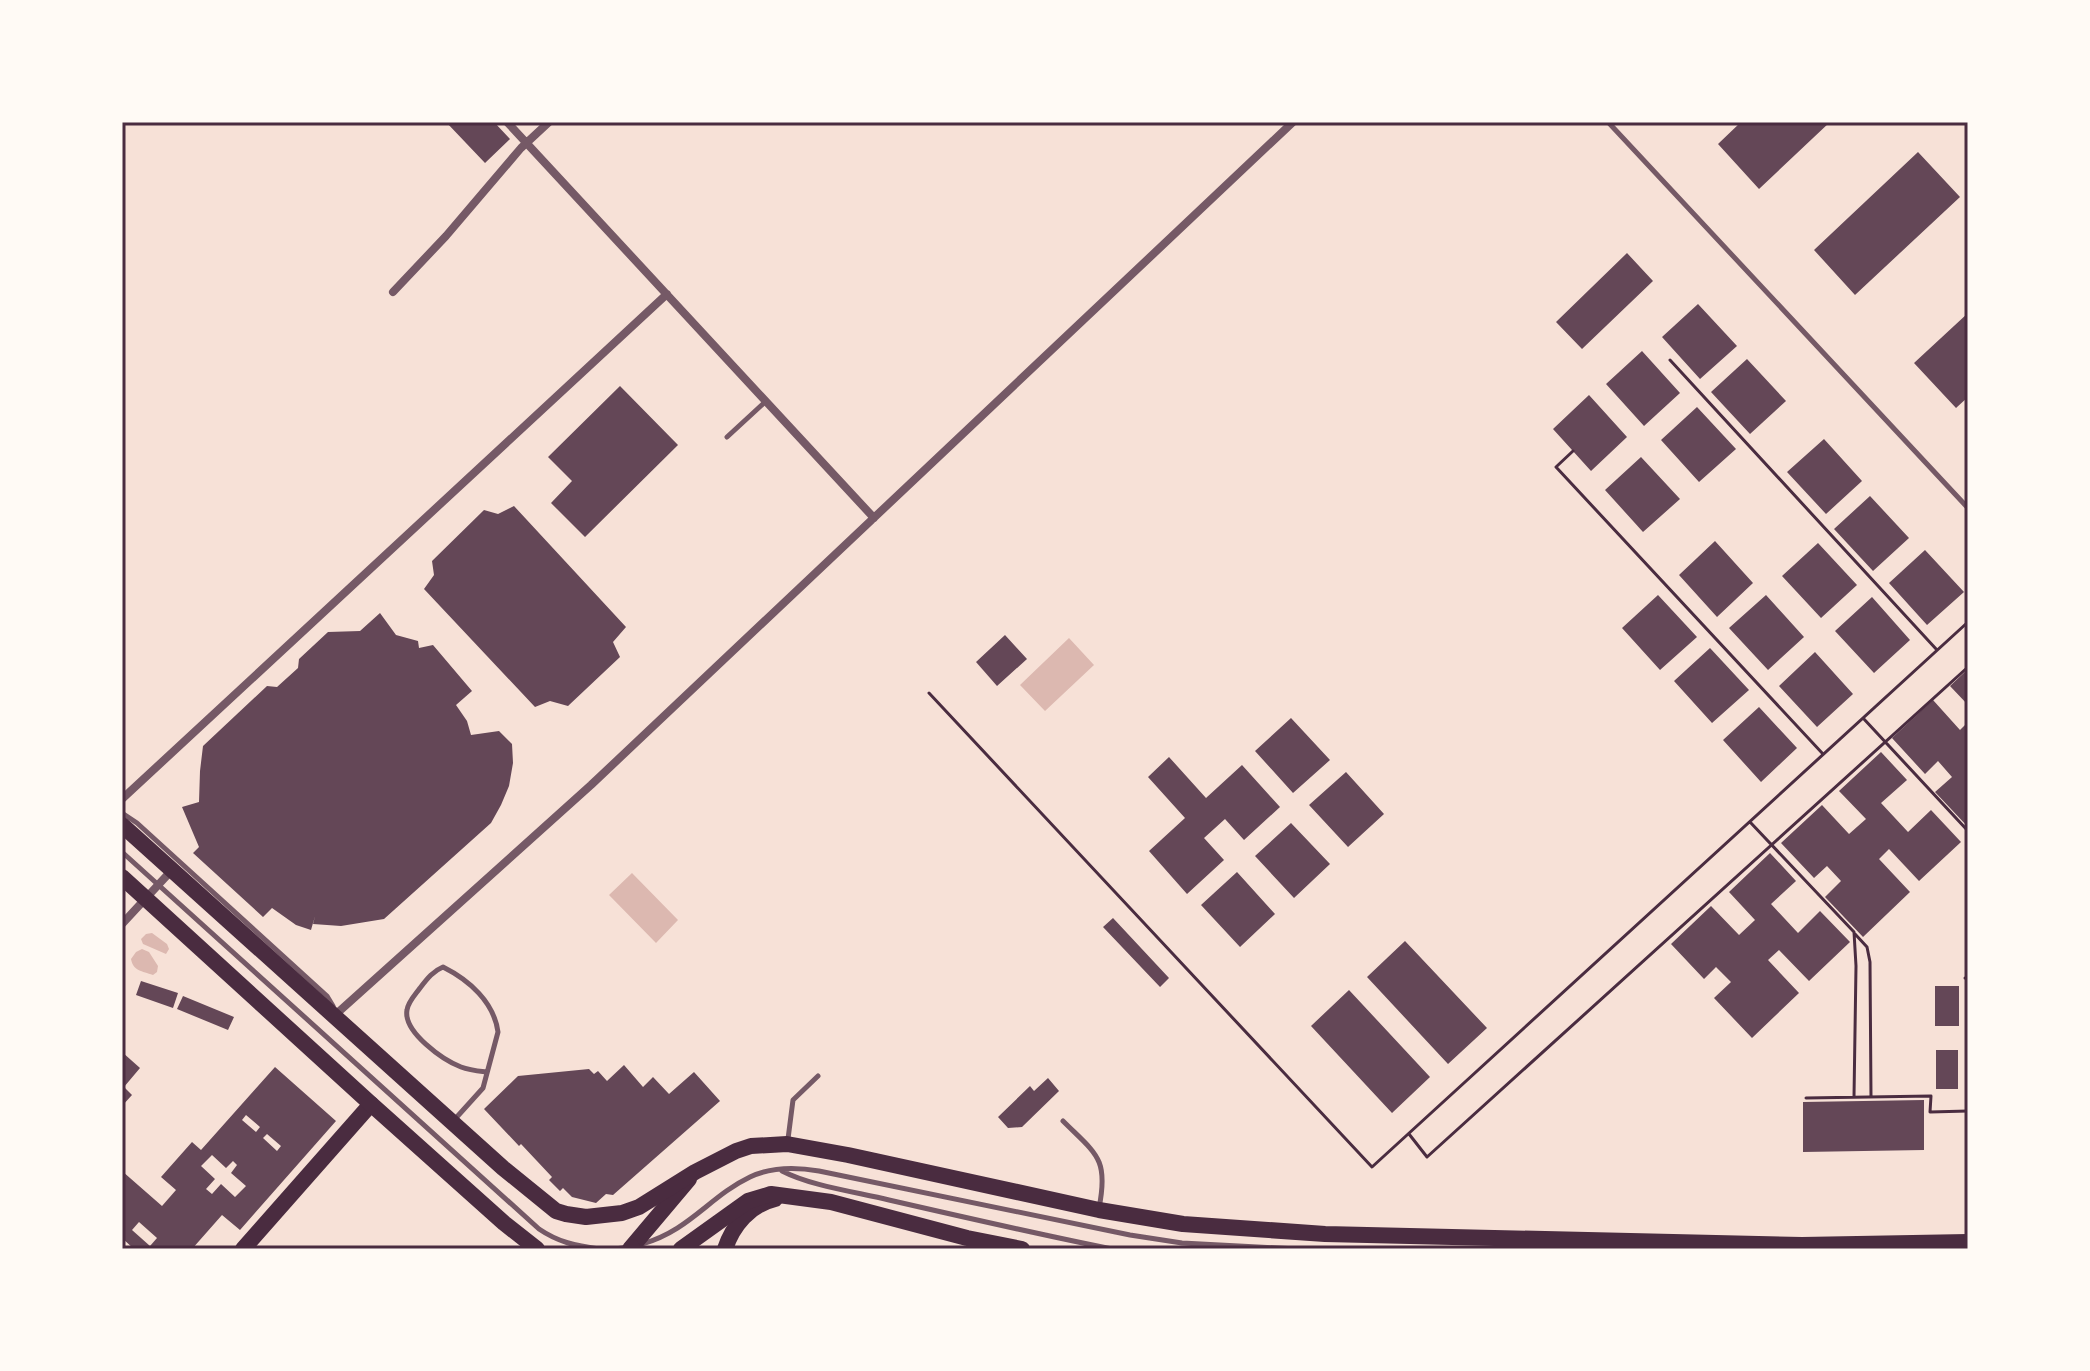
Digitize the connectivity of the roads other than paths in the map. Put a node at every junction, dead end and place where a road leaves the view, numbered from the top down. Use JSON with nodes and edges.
{"nodes":[{"id":1,"x":507,"y":122,"type":"edge"},
{"id":2,"x":549,"y":122,"type":"edge"},
{"id":3,"x":1293,"y":122,"type":"edge"},
{"id":4,"x":1608,"y":122,"type":"edge"},
{"id":5,"x":527,"y":143,"type":"junction"},
{"id":6,"x":393,"y":292,"type":"dead end"},
{"id":7,"x":667,"y":294,"type":"junction"},
{"id":8,"x":766,"y":401,"type":"junction"},
{"id":9,"x":727,"y":437,"type":"dead end"},
{"id":10,"x":1968,"y":508,"type":"edge"},
{"id":11,"x":874,"y":518,"type":"junction"},
{"id":12,"x":122,"y":799,"type":"edge"},
{"id":13,"x":122,"y":813,"type":"edge"},
{"id":14,"x":122,"y":825,"type":"edge"},
{"id":15,"x":122,"y":852,"type":"edge"},
{"id":16,"x":172,"y":870,"type":"junction"},
{"id":17,"x":122,"y":877,"type":"edge"},
{"id":18,"x":159,"y":885,"type":"junction"},
{"id":19,"x":146,"y":898,"type":"junction"},
{"id":20,"x":122,"y":924,"type":"edge"},
{"id":21,"x":336,"y":1014,"type":"junction"},
{"id":22,"x":486,"y":1072,"type":"junction"},
{"id":23,"x":818,"y":1076,"type":"dead end"},
{"id":24,"x":371,"y":1104,"type":"junction"},
{"id":25,"x":1063,"y":1121,"type":"dead end"},
{"id":26,"x":452,"y":1122,"type":"junction"},
{"id":27,"x":787,"y":1144,"type":"junction"},
{"id":28,"x":781,"y":1170,"type":"junction"},
{"id":29,"x":695,"y":1172,"type":"junction"},
{"id":30,"x":787,"y":1196,"type":"junction"},
{"id":31,"x":1099,"y":1210,"type":"junction"},
{"id":32,"x":1968,"y":1242,"type":"edge"},
{"id":33,"x":627,"y":1248,"type":"edge"},
{"id":34,"x":243,"y":1249,"type":"edge"},
{"id":35,"x":537,"y":1249,"type":"edge"},
{"id":36,"x":599,"y":1249,"type":"edge"},
{"id":37,"x":681,"y":1249,"type":"edge"},
{"id":38,"x":725,"y":1249,"type":"edge"},
{"id":39,"x":1022,"y":1249,"type":"edge"},
{"id":40,"x":1112,"y":1249,"type":"edge"},
{"id":41,"x":1297,"y":1249,"type":"edge"}],
"edges":[{"from":1,"to":5,"type":"street"},
{"from":2,"to":5,"type":"street"},
{"from":3,"to":11,"type":"street"},
{"from":4,"to":10,"type":"lane"},
{"from":5,"to":6,"type":"street"},
{"from":5,"to":7,"type":"street"},
{"from":7,"to":8,"type":"street"},
{"from":7,"to":12,"type":"street"},
{"from":8,"to":9,"type":"lane"},
{"from":8,"to":11,"type":"street"},
{"from":11,"to":21,"type":"street"},
{"from":13,"to":21,"type":"lane"},
{"from":14,"to":16,"type":"main road"},
{"from":15,"to":18,"type":"lane"},
{"from":16,"to":18,"type":"street"},
{"from":16,"to":21,"type":"main road"},
{"from":17,"to":19,"type":"main road"},
{"from":18,"to":19,"type":"street"},
{"from":18,"to":36,"type":"lane"},
{"from":19,"to":20,"type":"street"},
{"from":19,"to":24,"type":"main road"},
{"from":21,"to":26,"type":"main road"},
{"from":22,"to":22,"type":"lane"},
{"from":22,"to":26,"type":"lane"},
{"from":23,"to":27,"type":"lane"},
{"from":24,"to":34,"type":"main road"},
{"from":24,"to":35,"type":"main road"},
{"from":25,"to":31,"type":"lane"},
{"from":26,"to":29,"type":"main road"},
{"from":27,"to":29,"type":"main road"},
{"from":27,"to":31,"type":"main road"},
{"from":28,"to":33,"type":"lane"},
{"from":28,"to":40,"type":"lane"},
{"from":28,"to":41,"type":"lane"},
{"from":29,"to":33,"type":"main road"},
{"from":30,"to":37,"type":"main road"},
{"from":30,"to":38,"type":"main road"},
{"from":30,"to":39,"type":"main road"},
{"from":31,"to":32,"type":"main road"}]}
